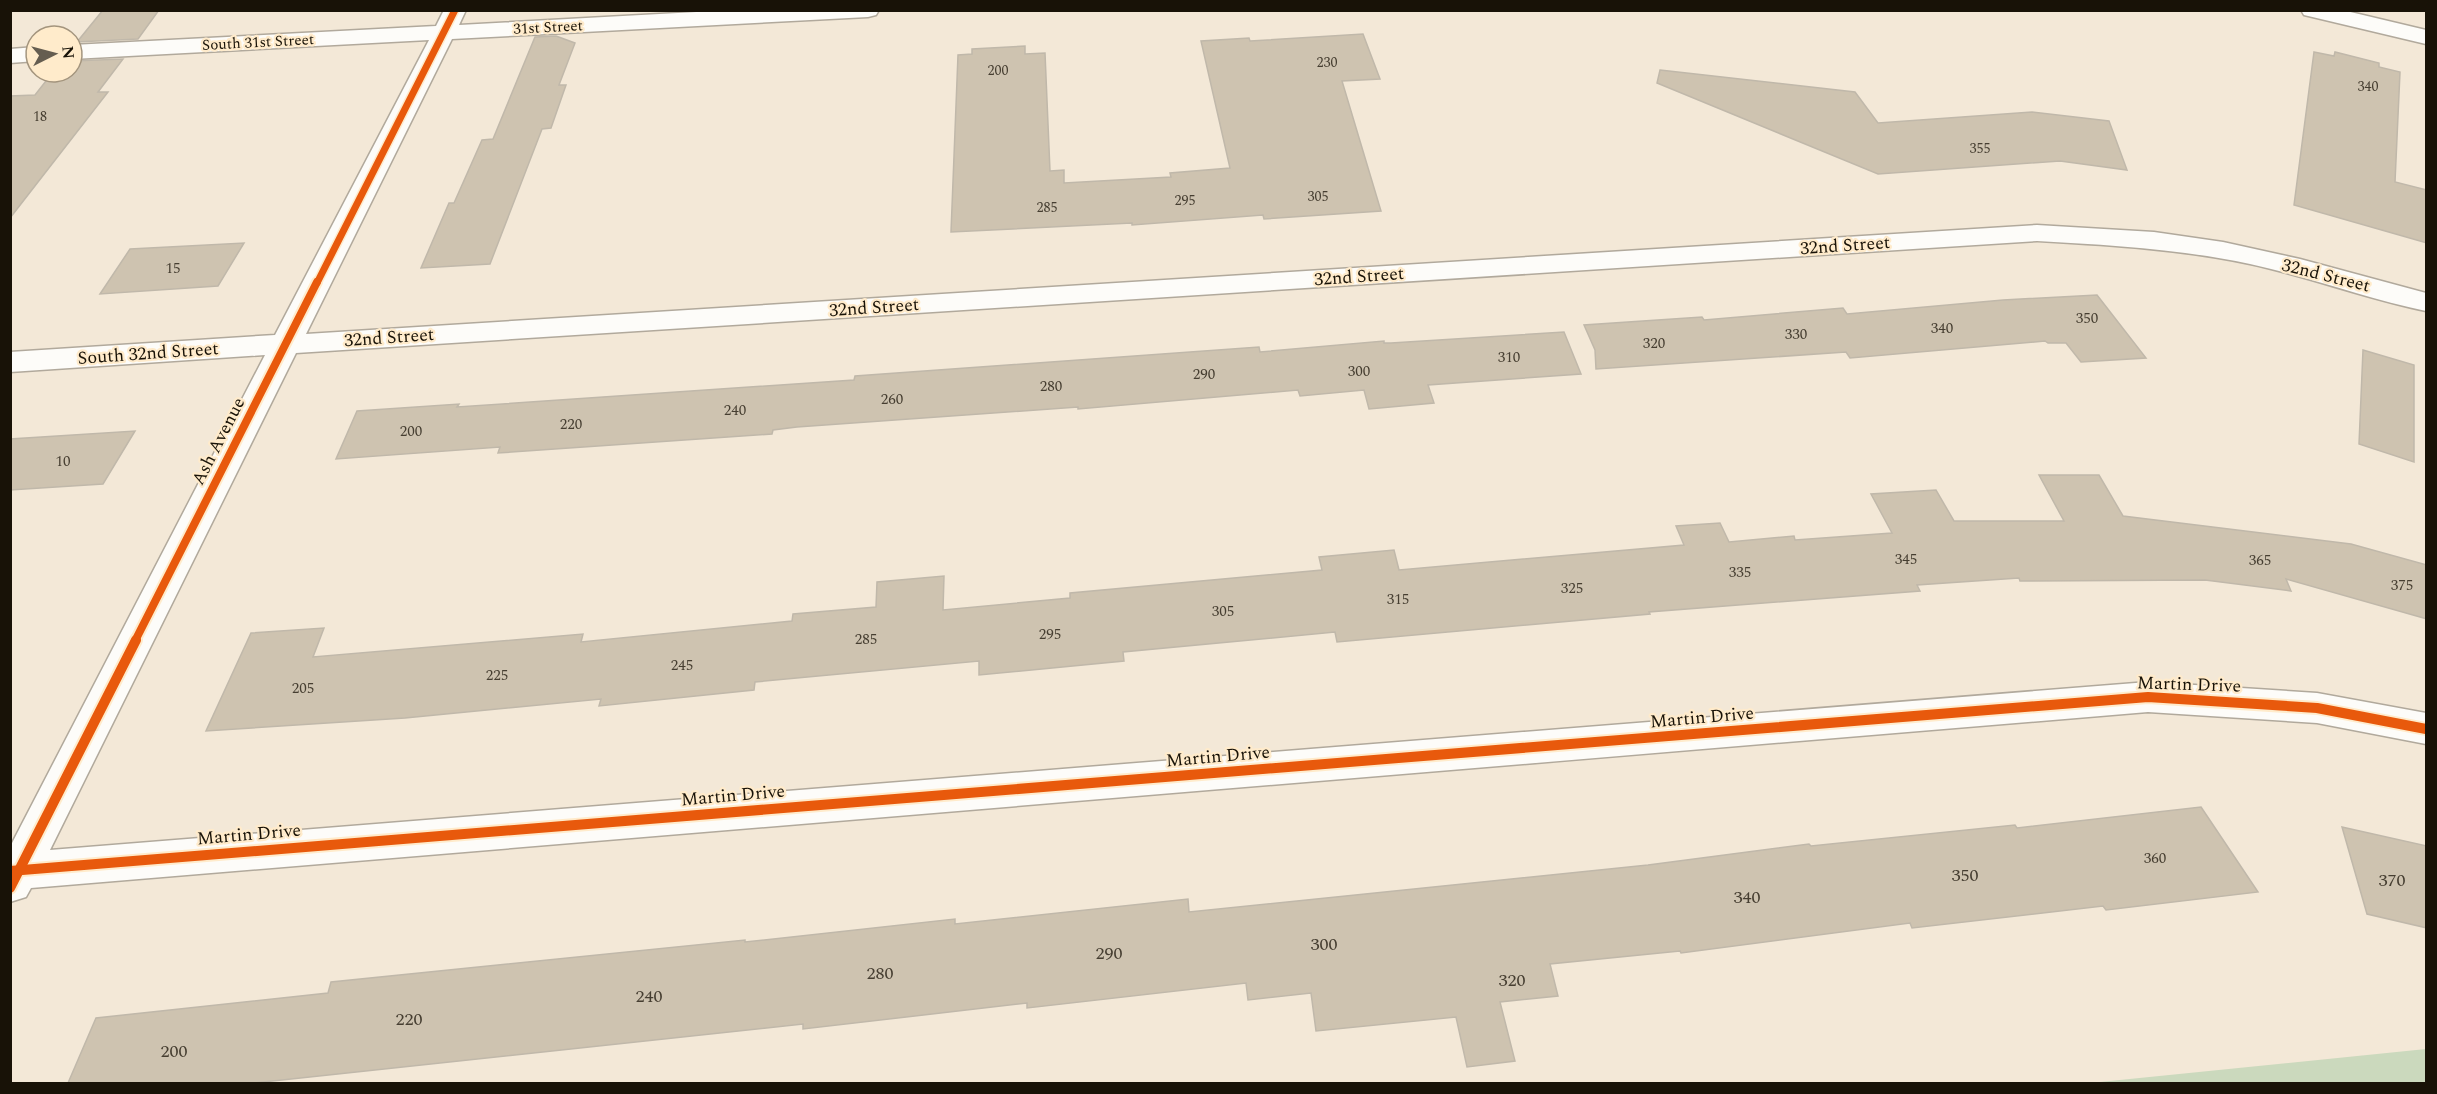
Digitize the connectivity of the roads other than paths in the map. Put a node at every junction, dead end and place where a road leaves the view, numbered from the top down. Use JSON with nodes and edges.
{"nodes":[{"id":1,"x":868,"y":10,"type":"edge"},
{"id":2,"x":2312,"y":10,"type":"edge"},
{"id":3,"x":450,"y":21,"type":"edge"},
{"id":4,"x":2427,"y":37,"type":"edge"},
{"id":5,"x":84,"y":51,"type":"edge"},
{"id":6,"x":2427,"y":302,"type":"edge"},
{"id":7,"x":286,"y":344,"type":"junction"},
{"id":8,"x":10,"y":362,"type":"edge"},
{"id":9,"x":2427,"y":729,"type":"edge"},
{"id":10,"x":14,"y":876,"type":"edge"}],
"edges":[{"from":1,"to":3,"type":"street","name":"31st Street"},
{"from":2,"to":4,"type":"street"},
{"from":3,"to":5,"type":"street","name":"South 31st Street"},
{"from":3,"to":7,"type":"street","name":"Ash Avenue"},
{"from":6,"to":7,"type":"street","name":"32nd Street"},
{"from":7,"to":8,"type":"street","name":"South 32nd Street"},
{"from":7,"to":10,"type":"street","name":"Ash Avenue"},
{"from":9,"to":10,"type":"street","name":"Martin Drive"}]}
